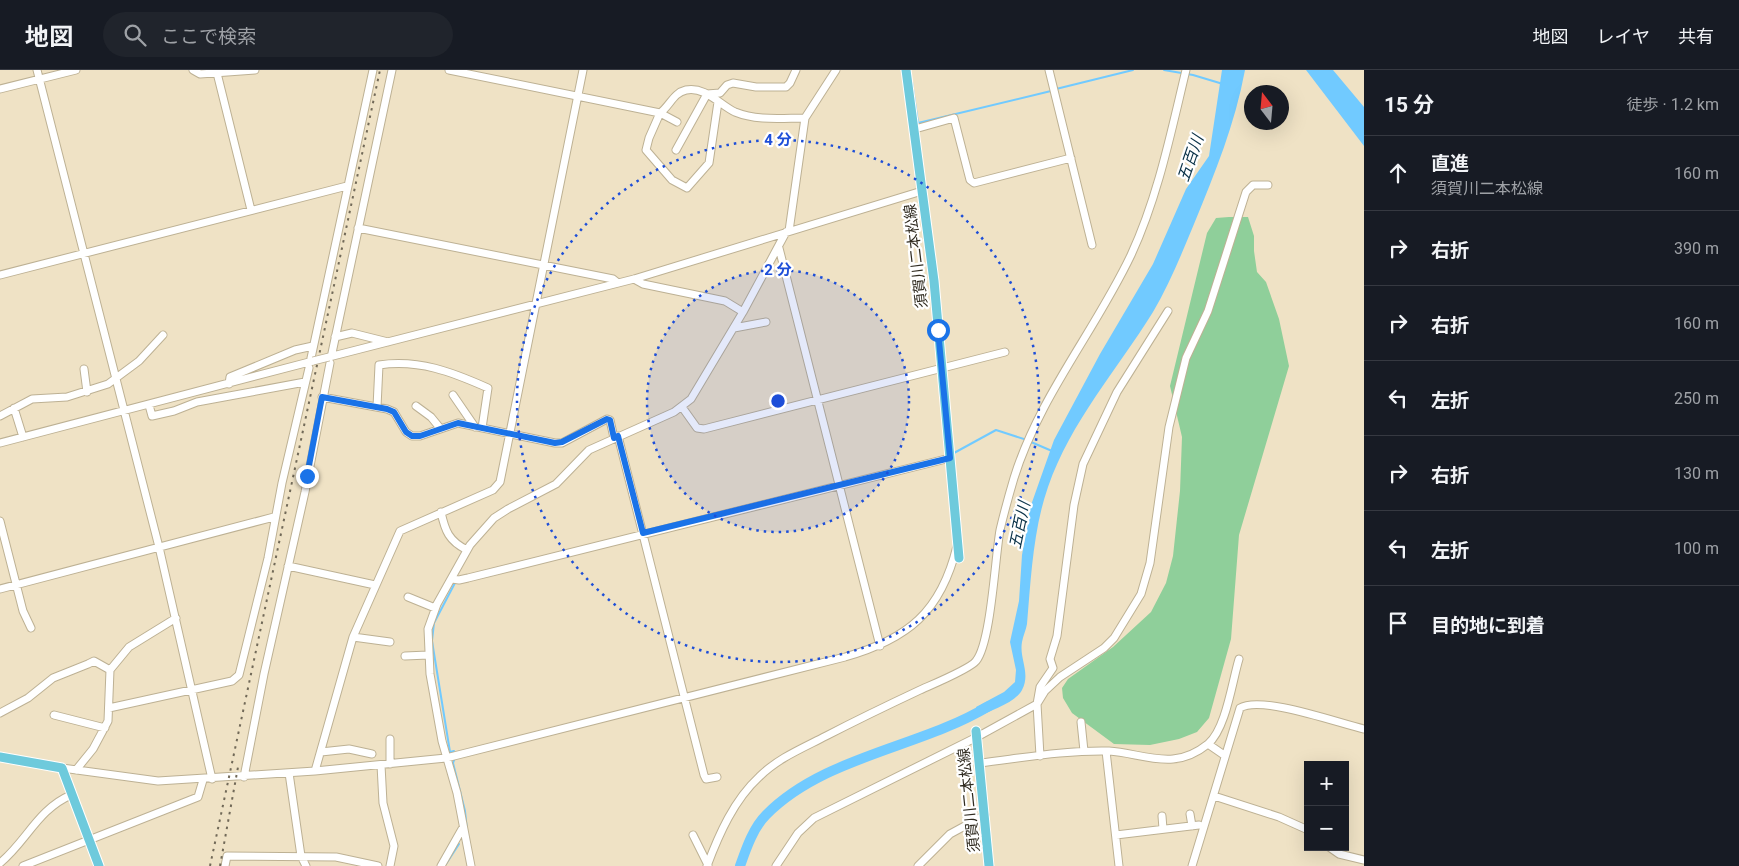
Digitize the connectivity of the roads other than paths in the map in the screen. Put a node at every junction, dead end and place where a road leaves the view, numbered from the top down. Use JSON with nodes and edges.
{"nodes":[{"id":1,"x":37,"y":70,"type":"edge"},
{"id":2,"x":76,"y":70,"type":"edge"},
{"id":3,"x":193,"y":70,"type":"edge"},
{"id":4,"x":250,"y":70,"type":"edge"},
{"id":5,"x":373,"y":70,"type":"edge"},
{"id":6,"x":392,"y":70,"type":"edge"},
{"id":7,"x":449,"y":70,"type":"edge"},
{"id":8,"x":583,"y":70,"type":"edge"},
{"id":9,"x":796,"y":70,"type":"edge"},
{"id":10,"x":906,"y":70,"type":"edge"},
{"id":11,"x":1049,"y":70,"type":"edge"},
{"id":12,"x":1186,"y":70,"type":"edge"},
{"id":13,"x":834,"y":71,"type":"edge"},
{"id":14,"x":217,"y":73,"type":"junction"},
{"id":15,"x":40,"y":79,"type":"junction"},
{"id":16,"x":0,"y":89,"type":"edge"},
{"id":17,"x":706,"y":94,"type":"junction"},
{"id":18,"x":578,"y":96,"type":"junction"},
{"id":19,"x":718,"y":102,"type":"junction"},
{"id":20,"x":660,"y":112,"type":"junction"},
{"id":21,"x":805,"y":118,"type":"junction"},
{"id":22,"x":677,"y":122,"type":"dead end"},
{"id":23,"x":915,"y":129,"type":"junction"},
{"id":24,"x":676,"y":150,"type":"dead end"},
{"id":25,"x":1071,"y":158,"type":"junction"},
{"id":26,"x":1268,"y":184,"type":"dead end"},
{"id":27,"x":347,"y":186,"type":"junction"},
{"id":28,"x":922,"y":191,"type":"junction"},
{"id":29,"x":251,"y":210,"type":"junction"},
{"id":30,"x":358,"y":228,"type":"junction"},
{"id":31,"x":788,"y":231,"type":"junction"},
{"id":32,"x":1092,"y":245,"type":"dead end"},
{"id":33,"x":779,"y":248,"type":"junction"},
{"id":34,"x":84,"y":253,"type":"junction"},
{"id":35,"x":544,"y":264,"type":"junction"},
{"id":36,"x":0,"y":275,"type":"edge"},
{"id":37,"x":634,"y":280,"type":"junction"},
{"id":38,"x":618,"y":283,"type":"junction"},
{"id":39,"x":536,"y":305,"type":"junction"},
{"id":40,"x":1168,"y":311,"type":"dead end"},
{"id":41,"x":743,"y":312,"type":"junction"},
{"id":42,"x":766,"y":322,"type":"dead end"},
{"id":43,"x":734,"y":328,"type":"junction"},
{"id":44,"x":164,"y":335,"type":"dead end"},
{"id":45,"x":335,"y":337,"type":"junction"},
{"id":46,"x":389,"y":342,"type":"junction"},
{"id":47,"x":313,"y":346,"type":"junction"},
{"id":48,"x":1005,"y":352,"type":"dead end"},
{"id":49,"x":330,"y":357,"type":"junction"},
{"id":50,"x":312,"y":360,"type":"junction"},
{"id":51,"x":309,"y":368,"type":"dead end"},
{"id":52,"x":84,"y":369,"type":"dead end"},
{"id":53,"x":941,"y":370,"type":"junction"},
{"id":54,"x":116,"y":379,"type":"junction"},
{"id":55,"x":305,"y":382,"type":"junction"},
{"id":56,"x":230,"y":384,"type":"junction"},
{"id":57,"x":87,"y":392,"type":"junction"},
{"id":58,"x":453,"y":396,"type":"dead end"},
{"id":59,"x":322,"y":397,"type":"junction"},
{"id":60,"x":817,"y":401,"type":"junction"},
{"id":61,"x":149,"y":405,"type":"junction"},
{"id":62,"x":416,"y":406,"type":"dead end"},
{"id":63,"x":377,"y":407,"type":"junction"},
{"id":64,"x":682,"y":407,"type":"junction"},
{"id":65,"x":14,"y":408,"type":"junction"},
{"id":66,"x":125,"y":411,"type":"junction"},
{"id":67,"x":0,"y":416,"type":"edge"},
{"id":68,"x":478,"y":427,"type":"junction"},
{"id":69,"x":440,"y":428,"type":"junction"},
{"id":70,"x":510,"y":434,"type":"junction"},
{"id":71,"x":23,"y":437,"type":"junction"},
{"id":72,"x":616,"y":437,"type":"junction"},
{"id":73,"x":0,"y":443,"type":"edge"},
{"id":74,"x":950,"y":458,"type":"junction"},
{"id":75,"x":839,"y":485,"type":"junction"},
{"id":76,"x":441,"y":512,"type":"junction"},
{"id":77,"x":274,"y":517,"type":"junction"},
{"id":78,"x":0,"y":521,"type":"edge"},
{"id":79,"x":643,"y":533,"type":"junction"},
{"id":80,"x":957,"y":546,"type":"junction"},
{"id":81,"x":159,"y":547,"type":"junction"},
{"id":82,"x":466,"y":550,"type":"junction"},
{"id":83,"x":959,"y":558,"type":"dead end"},
{"id":84,"x":288,"y":566,"type":"junction"},
{"id":85,"x":452,"y":578,"type":"junction"},
{"id":86,"x":16,"y":585,"type":"junction"},
{"id":87,"x":375,"y":585,"type":"junction"},
{"id":88,"x":0,"y":589,"type":"edge"},
{"id":89,"x":408,"y":597,"type":"dead end"},
{"id":90,"x":435,"y":608,"type":"junction"},
{"id":91,"x":176,"y":618,"type":"junction"},
{"id":92,"x":31,"y":628,"type":"dead end"},
{"id":93,"x":353,"y":637,"type":"junction"},
{"id":94,"x":390,"y":642,"type":"dead end"},
{"id":95,"x":880,"y":646,"type":"junction"},
{"id":96,"x":428,"y":655,"type":"junction"},
{"id":97,"x":405,"y":656,"type":"dead end"},
{"id":98,"x":1239,"y":659,"type":"dead end"},
{"id":99,"x":110,"y":670,"type":"junction"},
{"id":100,"x":193,"y":689,"type":"junction"},
{"id":101,"x":685,"y":698,"type":"junction"},
{"id":102,"x":1036,"y":704,"type":"junction"},
{"id":103,"x":109,"y":708,"type":"junction"},
{"id":104,"x":1,"y":710,"type":"edge"},
{"id":105,"x":54,"y":715,"type":"dead end"},
{"id":106,"x":1081,"y":722,"type":"dead end"},
{"id":107,"x":105,"y":728,"type":"junction"},
{"id":108,"x":1364,"y":729,"type":"edge"},
{"id":109,"x":976,"y":734,"type":"junction"},
{"id":110,"x":390,"y":739,"type":"dead end"},
{"id":111,"x":1208,"y":744,"type":"junction"},
{"id":112,"x":1084,"y":751,"type":"junction"},
{"id":113,"x":1106,"y":751,"type":"junction"},
{"id":114,"x":321,"y":752,"type":"junction"},
{"id":115,"x":372,"y":754,"type":"dead end"},
{"id":116,"x":1224,"y":755,"type":"junction"},
{"id":117,"x":0,"y":756,"type":"edge"},
{"id":118,"x":1040,"y":756,"type":"junction"},
{"id":119,"x":446,"y":758,"type":"junction"},
{"id":120,"x":980,"y":763,"type":"junction"},
{"id":121,"x":390,"y":764,"type":"junction"},
{"id":122,"x":381,"y":765,"type":"junction"},
{"id":123,"x":62,"y":768,"type":"junction"},
{"id":124,"x":76,"y":770,"type":"junction"},
{"id":125,"x":315,"y":771,"type":"junction"},
{"id":126,"x":289,"y":773,"type":"junction"},
{"id":127,"x":244,"y":776,"type":"junction"},
{"id":128,"x":717,"y":777,"type":"dead end"},
{"id":129,"x":212,"y":779,"type":"junction"},
{"id":130,"x":203,"y":780,"type":"junction"},
{"id":131,"x":71,"y":795,"type":"junction"},
{"id":132,"x":1214,"y":796,"type":"junction"},
{"id":133,"x":985,"y":814,"type":"junction"},
{"id":134,"x":1190,"y":814,"type":"dead end"},
{"id":135,"x":1162,"y":816,"type":"dead end"},
{"id":136,"x":1304,"y":828,"type":"edge"},
{"id":137,"x":462,"y":829,"type":"junction"},
{"id":138,"x":1163,"y":829,"type":"junction"},
{"id":139,"x":1116,"y":834,"type":"junction"},
{"id":140,"x":693,"y":835,"type":"dead end"},
{"id":141,"x":89,"y":841,"type":"junction"},
{"id":142,"x":1335,"y":851,"type":"edge"},
{"id":143,"x":0,"y":853,"type":"edge"},
{"id":144,"x":301,"y":856,"type":"junction"},
{"id":145,"x":1364,"y":860,"type":"edge"},
{"id":146,"x":1,"y":862,"type":"edge"},
{"id":147,"x":707,"y":865,"type":"edge"},
{"id":148,"x":23,"y":866,"type":"edge"},
{"id":149,"x":98,"y":866,"type":"edge"},
{"id":150,"x":225,"y":866,"type":"edge"},
{"id":151,"x":306,"y":866,"type":"edge"},
{"id":152,"x":378,"y":866,"type":"edge"},
{"id":153,"x":390,"y":866,"type":"edge"},
{"id":154,"x":441,"y":866,"type":"edge"},
{"id":155,"x":470,"y":866,"type":"edge"},
{"id":156,"x":776,"y":866,"type":"edge"},
{"id":157,"x":918,"y":866,"type":"edge"},
{"id":158,"x":989,"y":866,"type":"edge"},
{"id":159,"x":1119,"y":866,"type":"edge"},
{"id":160,"x":1192,"y":866,"type":"edge"}],
"edges":[{"from":1,"to":15,"type":"street"},
{"from":2,"to":15,"type":"street"},
{"from":3,"to":14,"type":"street"},
{"from":4,"to":14,"type":"street"},
{"from":5,"to":27,"type":"street"},
{"from":6,"to":30,"type":"street"},
{"from":7,"to":18,"type":"street"},
{"from":8,"to":18,"type":"street"},
{"from":9,"to":17,"type":"street"},
{"from":10,"to":23,"type":"main road","name":"須賀川二本松線"},
{"from":11,"to":25,"type":"street"},
{"from":12,"to":147,"type":"street"},
{"from":13,"to":21,"type":"street"},
{"from":14,"to":29,"type":"street"},
{"from":15,"to":16,"type":"street"},
{"from":15,"to":34,"type":"street"},
{"from":17,"to":19,"type":"street"},
{"from":17,"to":20,"type":"street"},
{"from":17,"to":24,"type":"street"},
{"from":18,"to":20,"type":"street"},
{"from":18,"to":35,"type":"street"},
{"from":19,"to":20,"type":"street"},
{"from":19,"to":21,"type":"street"},
{"from":20,"to":22,"type":"street"},
{"from":21,"to":31,"type":"street"},
{"from":23,"to":25,"type":"street"},
{"from":23,"to":28,"type":"main road","name":"須賀川二本松線"},
{"from":25,"to":32,"type":"street"},
{"from":26,"to":102,"type":"street"},
{"from":27,"to":29,"type":"street"},
{"from":27,"to":47,"type":"street"},
{"from":28,"to":31,"type":"street"},
{"from":28,"to":53,"type":"main road","name":"須賀川二本松線"},
{"from":29,"to":34,"type":"street"},
{"from":30,"to":35,"type":"street"},
{"from":30,"to":45,"type":"street"},
{"from":31,"to":33,"type":"street"},
{"from":31,"to":37,"type":"street"},
{"from":33,"to":41,"type":"street"},
{"from":33,"to":60,"type":"street"},
{"from":34,"to":36,"type":"street"},
{"from":34,"to":54,"type":"street"},
{"from":35,"to":38,"type":"street"},
{"from":35,"to":39,"type":"street"},
{"from":37,"to":38,"type":"street"},
{"from":37,"to":41,"type":"street"},
{"from":38,"to":39,"type":"street"},
{"from":39,"to":46,"type":"street"},
{"from":39,"to":70,"type":"street"},
{"from":40,"to":102,"type":"street"},
{"from":41,"to":43,"type":"street"},
{"from":42,"to":43,"type":"street"},
{"from":43,"to":64,"type":"street"},
{"from":44,"to":54,"type":"street"},
{"from":45,"to":46,"type":"street"},
{"from":45,"to":49,"type":"street"},
{"from":46,"to":49,"type":"street"},
{"from":47,"to":50,"type":"street"},
{"from":47,"to":56,"type":"street"},
{"from":48,"to":53,"type":"street"},
{"from":49,"to":50,"type":"street","bridge":true},
{"from":49,"to":59,"type":"street"},
{"from":50,"to":56,"type":"street"},
{"from":51,"to":55,"type":"street"},
{"from":52,"to":57,"type":"street"},
{"from":53,"to":60,"type":"street"},
{"from":53,"to":74,"type":"main road","name":"須賀川二本松線"},
{"from":54,"to":57,"type":"street"},
{"from":54,"to":66,"type":"street"},
{"from":55,"to":61,"type":"street"},
{"from":55,"to":77,"type":"street"},
{"from":56,"to":61,"type":"street"},
{"from":57,"to":65,"type":"street"},
{"from":58,"to":68,"type":"street"},
{"from":59,"to":63,"type":"street"},
{"from":59,"to":84,"type":"street"},
{"from":60,"to":64,"type":"street"},
{"from":60,"to":75,"type":"street"},
{"from":61,"to":66,"type":"street"},
{"from":62,"to":69,"type":"street"},
{"from":63,"to":68,"type":"street"},
{"from":63,"to":69,"type":"street"},
{"from":64,"to":72,"type":"street"},
{"from":65,"to":67,"type":"street"},
{"from":65,"to":71,"type":"street"},
{"from":66,"to":71,"type":"street"},
{"from":66,"to":81,"type":"street"},
{"from":68,"to":69,"type":"street"},
{"from":68,"to":70,"type":"street"},
{"from":70,"to":72,"type":"street"},
{"from":70,"to":76,"type":"street"},
{"from":71,"to":73,"type":"street"},
{"from":72,"to":79,"type":"street"},
{"from":72,"to":82,"type":"street"},
{"from":74,"to":75,"type":"street"},
{"from":74,"to":80,"type":"main road","name":"須賀川二本松線"},
{"from":75,"to":79,"type":"street"},
{"from":75,"to":95,"type":"street"},
{"from":76,"to":82,"type":"street"},
{"from":76,"to":87,"type":"street"},
{"from":77,"to":81,"type":"street"},
{"from":77,"to":100,"type":"street"},
{"from":78,"to":86,"type":"street"},
{"from":79,"to":85,"type":"street"},
{"from":79,"to":101,"type":"street"},
{"from":80,"to":83,"type":"main road","name":"須賀川二本松線"},
{"from":80,"to":95,"type":"street"},
{"from":81,"to":86,"type":"street"},
{"from":81,"to":91,"type":"street"},
{"from":82,"to":85,"type":"street"},
{"from":84,"to":87,"type":"street"},
{"from":84,"to":127,"type":"street"},
{"from":85,"to":90,"type":"street"},
{"from":86,"to":88,"type":"street"},
{"from":86,"to":92,"type":"street"},
{"from":87,"to":93,"type":"street"},
{"from":89,"to":90,"type":"street"},
{"from":90,"to":96,"type":"street"},
{"from":91,"to":99,"type":"street"},
{"from":91,"to":100,"type":"street"},
{"from":93,"to":94,"type":"street"},
{"from":93,"to":114,"type":"street"},
{"from":95,"to":101,"type":"street"},
{"from":96,"to":97,"type":"street"},
{"from":96,"to":119,"type":"street"},
{"from":98,"to":111,"type":"street"},
{"from":99,"to":103,"type":"street"},
{"from":99,"to":104,"type":"street"},
{"from":100,"to":103,"type":"street"},
{"from":100,"to":129,"type":"street"},
{"from":101,"to":119,"type":"street"},
{"from":101,"to":128,"type":"street"},
{"from":102,"to":109,"type":"street"},
{"from":102,"to":118,"type":"street"},
{"from":103,"to":107,"type":"street"},
{"from":105,"to":107,"type":"street"},
{"from":106,"to":112,"type":"street"},
{"from":107,"to":124,"type":"street"},
{"from":108,"to":116,"type":"street"},
{"from":109,"to":120,"type":"main road","name":"須賀川二本松線"},
{"from":109,"to":156,"type":"street"},
{"from":110,"to":121,"type":"street"},
{"from":111,"to":113,"type":"street"},
{"from":111,"to":116,"type":"street"},
{"from":112,"to":113,"type":"street"},
{"from":112,"to":118,"type":"street"},
{"from":113,"to":139,"type":"street"},
{"from":114,"to":115,"type":"street"},
{"from":114,"to":125,"type":"street"},
{"from":116,"to":132,"type":"street"},
{"from":117,"to":123,"type":"main road"},
{"from":118,"to":120,"type":"street"},
{"from":119,"to":121,"type":"street"},
{"from":119,"to":137,"type":"street"},
{"from":120,"to":133,"type":"main road","name":"須賀川二本松線"},
{"from":121,"to":122,"type":"street"},
{"from":122,"to":125,"type":"street"},
{"from":122,"to":153,"type":"street"},
{"from":123,"to":124,"type":"street"},
{"from":123,"to":131,"type":"main road"},
{"from":124,"to":130,"type":"street"},
{"from":125,"to":126,"type":"street"},
{"from":126,"to":127,"type":"street"},
{"from":126,"to":144,"type":"street"},
{"from":127,"to":129,"type":"street"},
{"from":129,"to":130,"type":"street"},
{"from":130,"to":141,"type":"street"},
{"from":131,"to":141,"type":"main road"},
{"from":131,"to":146,"type":"street"},
{"from":132,"to":136,"type":"street"},
{"from":132,"to":160,"type":"street"},
{"from":133,"to":157,"type":"street"},
{"from":133,"to":158,"type":"main road","name":"須賀川二本松線"},
{"from":134,"to":138,"type":"street"},
{"from":135,"to":138,"type":"street"},
{"from":137,"to":154,"type":"street"},
{"from":137,"to":155,"type":"street"},
{"from":138,"to":139,"type":"street"},
{"from":139,"to":159,"type":"street"},
{"from":140,"to":147,"type":"street"},
{"from":141,"to":148,"type":"street"},
{"from":141,"to":149,"type":"main road"},
{"from":142,"to":145,"type":"street"},
{"from":143,"to":146,"type":"street"},
{"from":144,"to":150,"type":"street"},
{"from":144,"to":151,"type":"street"},
{"from":144,"to":152,"type":"street"}]}
